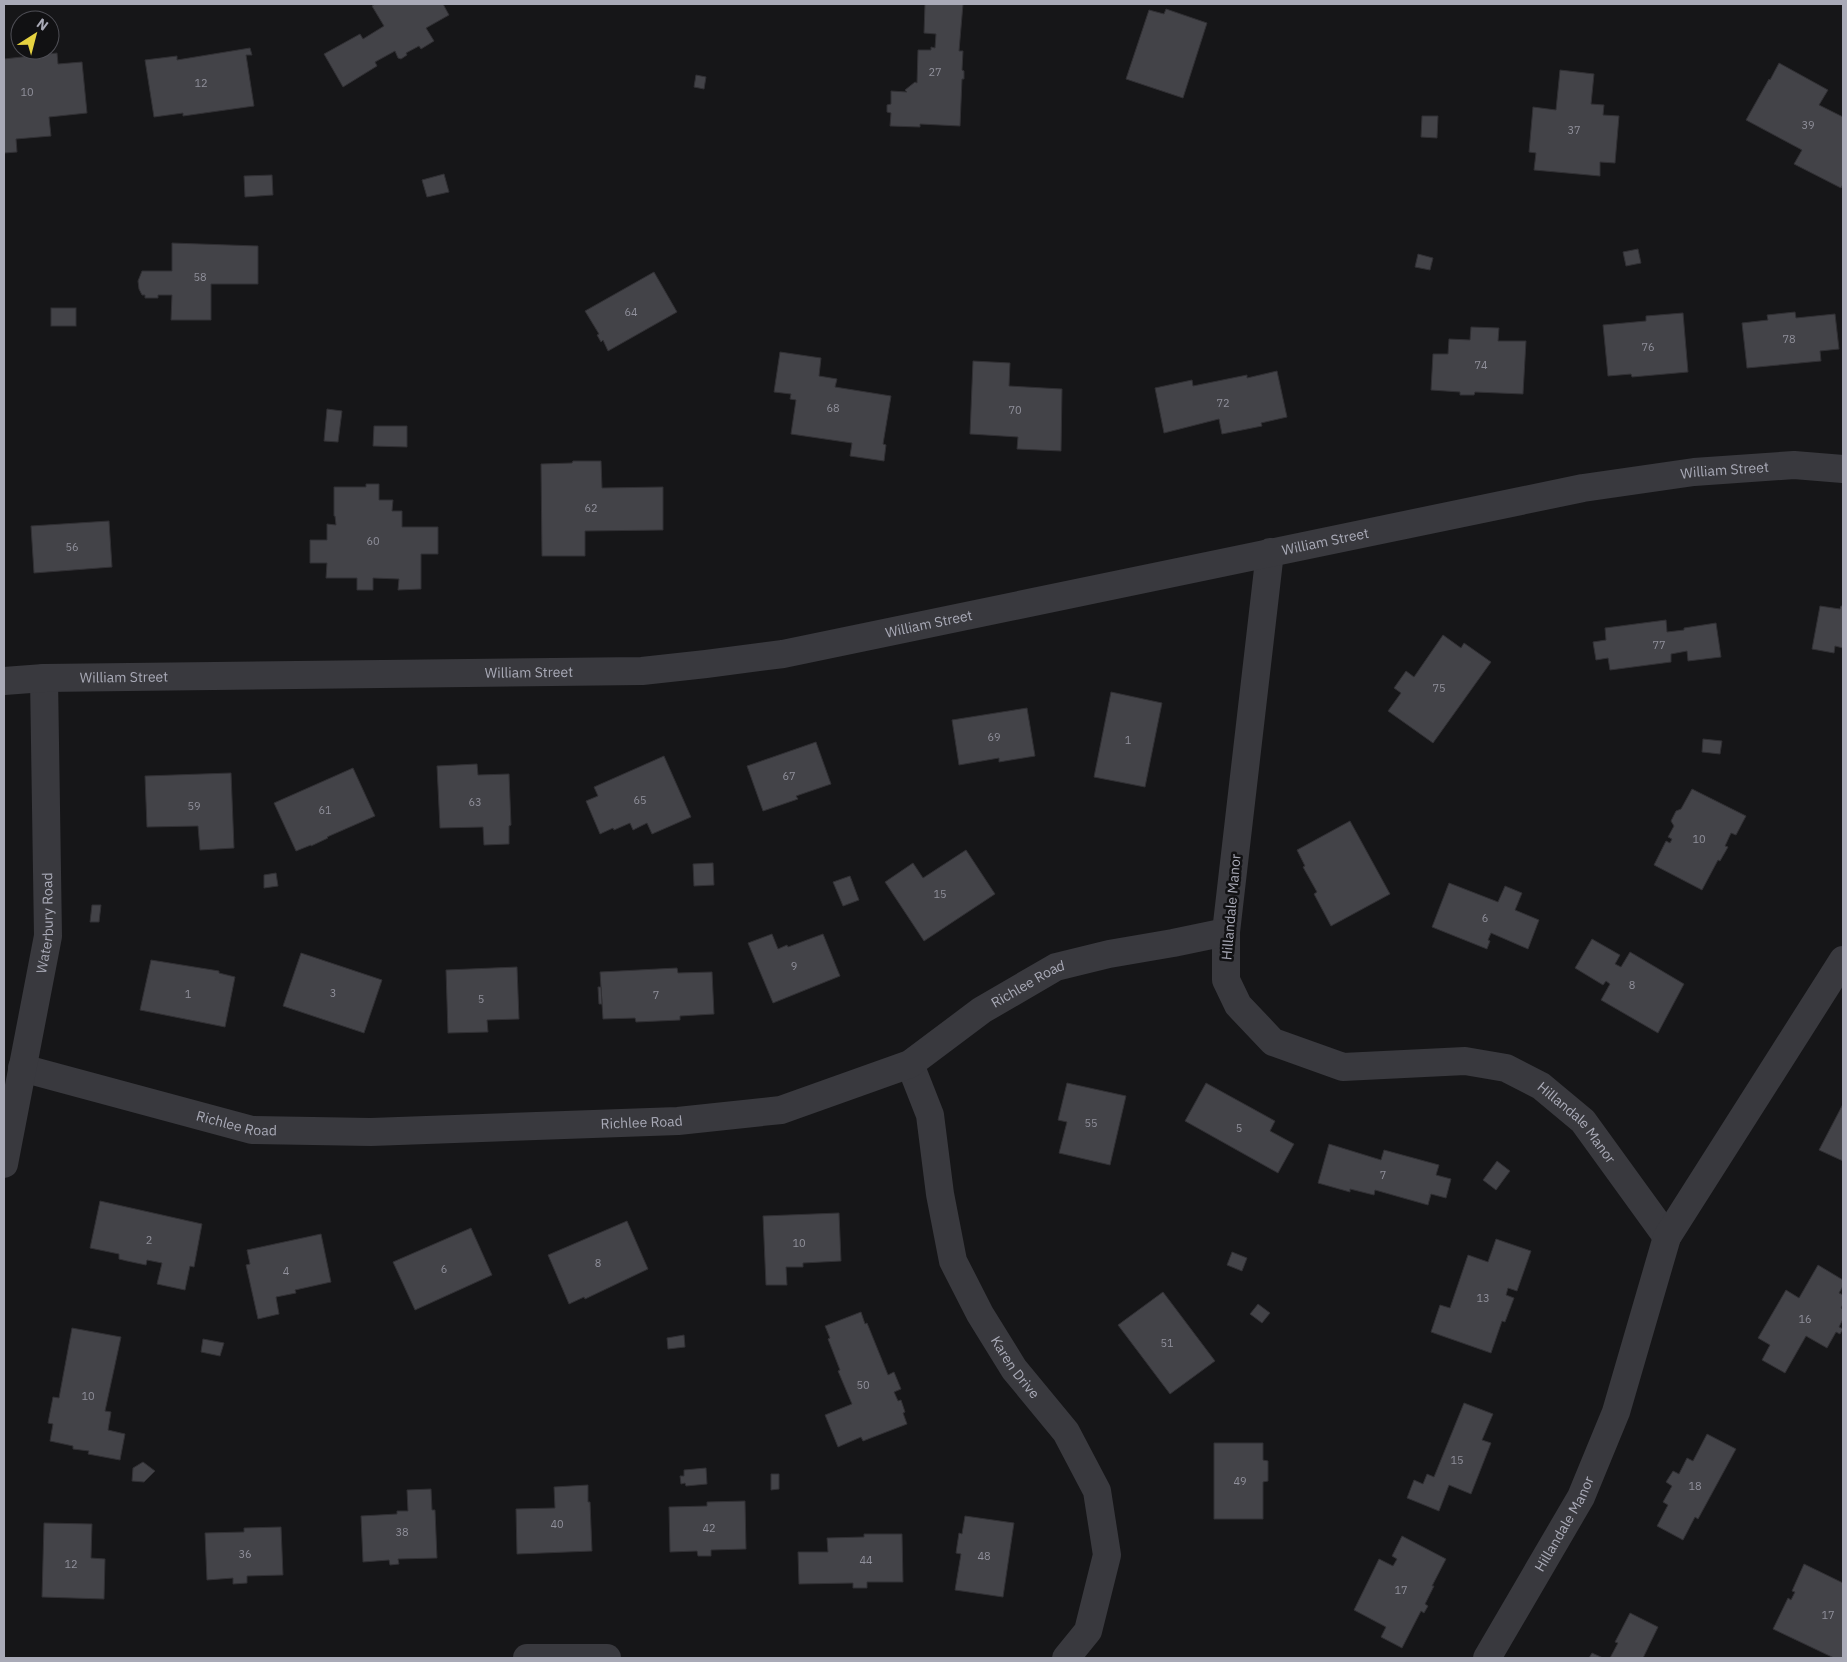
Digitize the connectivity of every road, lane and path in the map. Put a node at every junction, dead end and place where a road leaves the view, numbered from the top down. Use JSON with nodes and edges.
{"nodes":[{"id":1,"x":1843,"y":469,"type":"edge"},
{"id":2,"x":1270,"y":552,"type":"junction"},
{"id":3,"x":44,"y":678,"type":"junction"},
{"id":4,"x":4,"y":680,"type":"edge"},
{"id":5,"x":1226,"y":932,"type":"junction"},
{"id":6,"x":1843,"y":960,"type":"edge"},
{"id":7,"x":910,"y":1064,"type":"junction"},
{"id":8,"x":22,"y":1068,"type":"junction"},
{"id":9,"x":4,"y":1164,"type":"edge"},
{"id":10,"x":1668,"y":1237,"type":"junction"},
{"id":11,"x":527,"y":1658,"type":"edge"},
{"id":12,"x":607,"y":1658,"type":"edge"},
{"id":13,"x":1066,"y":1658,"type":"edge"},
{"id":14,"x":1487,"y":1658,"type":"edge"}],
"edges":[{"from":1,"to":2,"type":"street","name":"William Street"},
{"from":2,"to":3,"type":"street","name":"William Street"},
{"from":2,"to":5,"type":"street","name":"Hillandale Manor"},
{"from":3,"to":4,"type":"street","name":"William Street"},
{"from":3,"to":8,"type":"street","name":"Waterbury Road"},
{"from":5,"to":7,"type":"street","name":"Richlee Road"},
{"from":5,"to":10,"type":"street","name":"Hillandale Manor"},
{"from":6,"to":10,"type":"street","name":"Hillandale Manor"},
{"from":7,"to":8,"type":"street","name":"Richlee Road"},
{"from":7,"to":13,"type":"street","name":"Karen Drive"},
{"from":8,"to":9,"type":"street","name":"Waterbury Road"},
{"from":10,"to":14,"type":"street","name":"Hillandale Manor"},
{"from":11,"to":12,"type":"street"}]}
